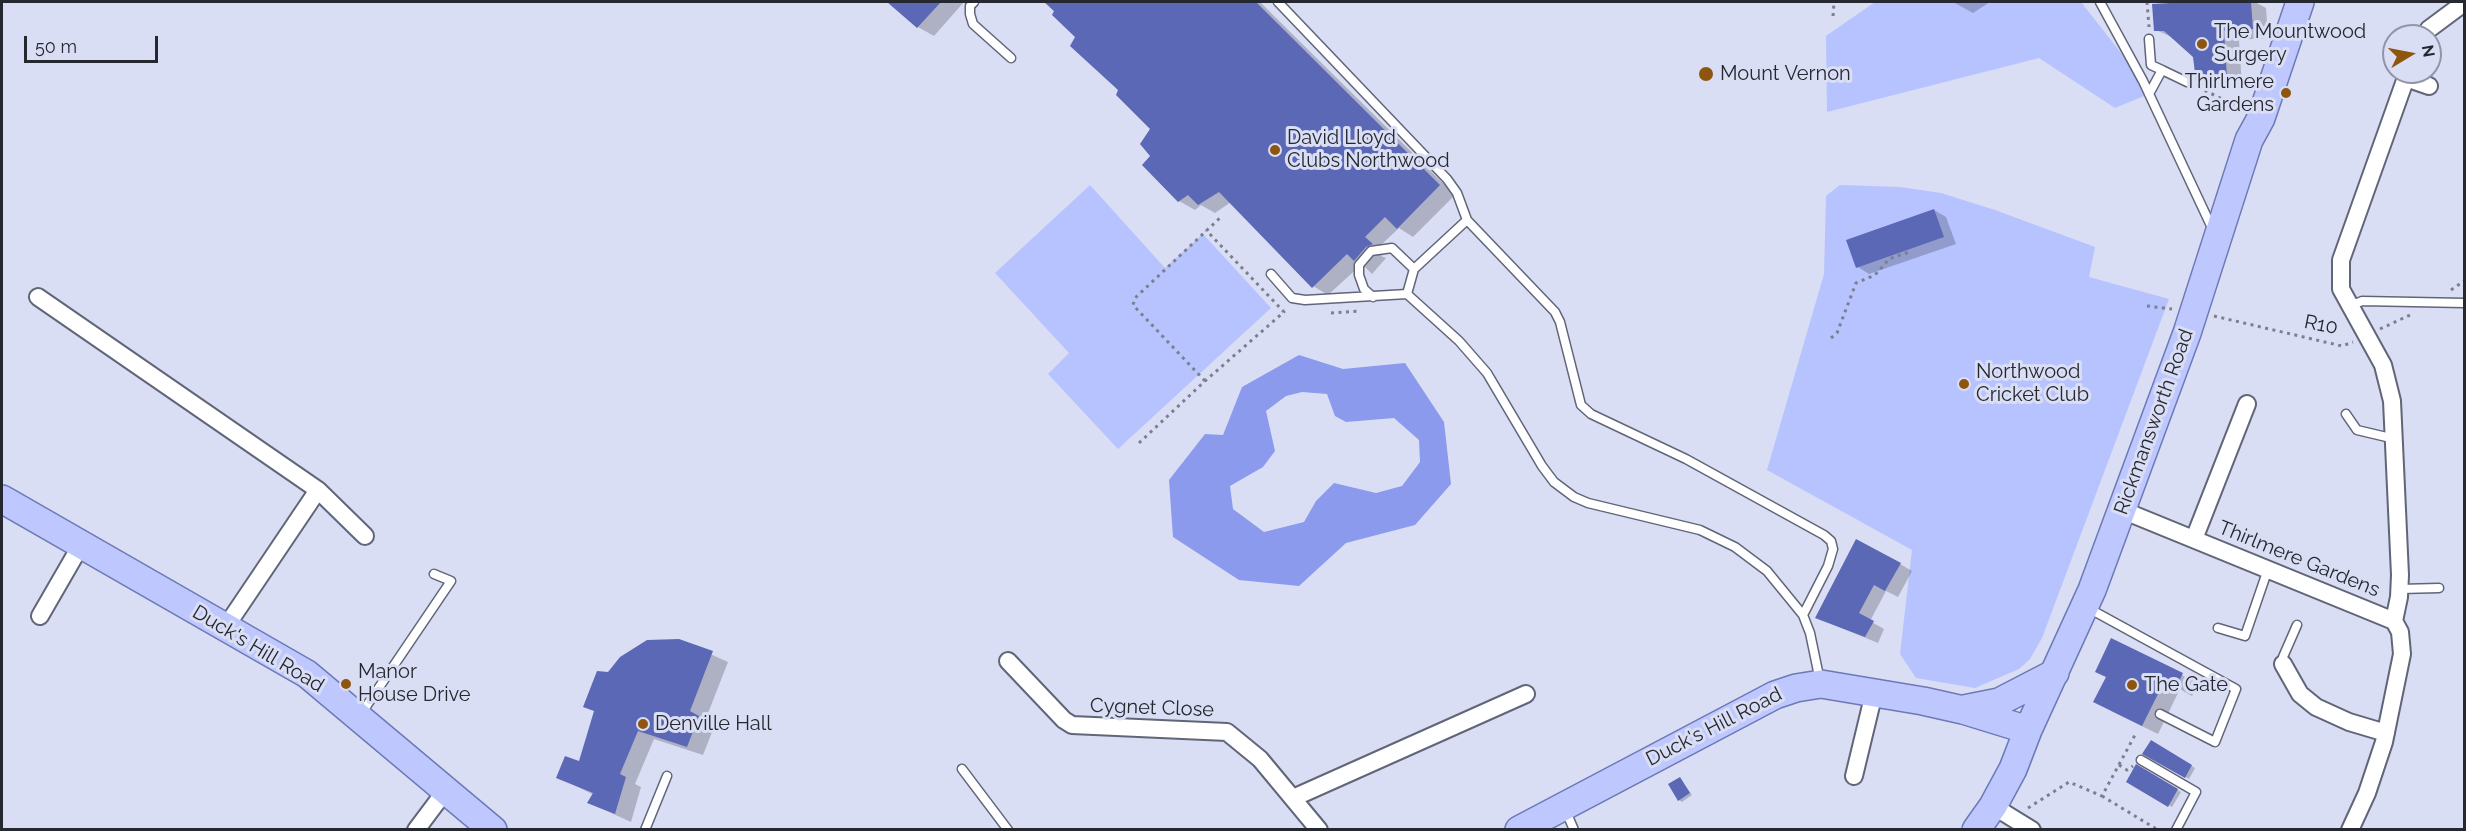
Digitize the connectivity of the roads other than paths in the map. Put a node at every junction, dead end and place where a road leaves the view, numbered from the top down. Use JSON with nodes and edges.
{"nodes":[{"id":1,"x":974,"y":2,"type":"edge"},
{"id":2,"x":1278,"y":2,"type":"edge"},
{"id":3,"x":2100,"y":2,"type":"edge"},
{"id":4,"x":2300,"y":2,"type":"edge"},
{"id":5,"x":2464,"y":3,"type":"edge"},
{"id":6,"x":2436,"y":24,"type":"edge"},
{"id":7,"x":2149,"y":39,"type":"road end"},
{"id":8,"x":1011,"y":58,"type":"dead end"},
{"id":9,"x":2162,"y":70,"type":"junction"},
{"id":10,"x":2187,"y":82,"type":"road end"},
{"id":11,"x":2404,"y":84,"type":"edge"},
{"id":12,"x":2425,"y":84,"type":"edge"},
{"id":13,"x":2429,"y":86,"type":"dead end"},
{"id":14,"x":2149,"y":94,"type":"junction"},
{"id":15,"x":1467,"y":220,"type":"junction"},
{"id":16,"x":2217,"y":239,"type":"junction"},
{"id":17,"x":1414,"y":269,"type":"junction"},
{"id":18,"x":1271,"y":274,"type":"dead end"},
{"id":19,"x":1407,"y":294,"type":"junction"},
{"id":20,"x":38,"y":297,"type":"dead end"},
{"id":21,"x":1373,"y":297,"type":"junction"},
{"id":22,"x":2464,"y":303,"type":"edge"},
{"id":23,"x":2350,"y":306,"type":"junction"},
{"id":24,"x":2247,"y":404,"type":"dead end"},
{"id":25,"x":2346,"y":414,"type":"dead end"},
{"id":26,"x":2396,"y":439,"type":"junction"},
{"id":27,"x":318,"y":490,"type":"junction"},
{"id":28,"x":2,"y":499,"type":"edge"},
{"id":29,"x":2122,"y":510,"type":"junction"},
{"id":30,"x":365,"y":536,"type":"dead end"},
{"id":31,"x":2194,"y":539,"type":"junction"},
{"id":32,"x":81,"y":545,"type":"junction"},
{"id":33,"x":2268,"y":569,"type":"junction"},
{"id":34,"x":434,"y":574,"type":"dead end"},
{"id":35,"x":2439,"y":588,"type":"dead end"},
{"id":36,"x":2400,"y":589,"type":"junction"},
{"id":37,"x":2085,"y":607,"type":"junction"},
{"id":38,"x":1803,"y":615,"type":"junction"},
{"id":39,"x":40,"y":616,"type":"dead end"},
{"id":40,"x":2394,"y":621,"type":"junction"},
{"id":41,"x":2297,"y":625,"type":"dead end"},
{"id":42,"x":225,"y":628,"type":"junction"},
{"id":43,"x":2218,"y":628,"type":"dead end"},
{"id":44,"x":1008,"y":661,"type":"dead end"},
{"id":45,"x":2283,"y":664,"type":"joint"},
{"id":46,"x":2055,"y":673,"type":"junction"},
{"id":47,"x":1821,"y":684,"type":"junction"},
{"id":48,"x":1874,"y":693,"type":"junction"},
{"id":49,"x":1526,"y":694,"type":"dead end"},
{"id":50,"x":1963,"y":710,"type":"junction"},
{"id":51,"x":2160,"y":714,"type":"dead end"},
{"id":52,"x":359,"y":717,"type":"junction"},
{"id":53,"x":2028,"y":730,"type":"junction"},
{"id":54,"x":2386,"y":733,"type":"junction"},
{"id":55,"x":2141,"y":760,"type":"dead end"},
{"id":56,"x":962,"y":769,"type":"dead end"},
{"id":57,"x":667,"y":776,"type":"dead end"},
{"id":58,"x":1854,"y":776,"type":"dead end"},
{"id":59,"x":446,"y":790,"type":"junction"},
{"id":60,"x":1293,"y":798,"type":"junction"},
{"id":61,"x":2003,"y":812,"type":"junction"},
{"id":62,"x":1569,"y":818,"type":"edge"},
{"id":63,"x":416,"y":830,"type":"edge"},
{"id":64,"x":493,"y":830,"type":"edge"},
{"id":65,"x":645,"y":830,"type":"edge"},
{"id":66,"x":1008,"y":830,"type":"edge"},
{"id":67,"x":1319,"y":830,"type":"edge"},
{"id":68,"x":1519,"y":830,"type":"edge"},
{"id":69,"x":1976,"y":830,"type":"edge"},
{"id":70,"x":2032,"y":830,"type":"edge"},
{"id":71,"x":2176,"y":830,"type":"edge"},
{"id":72,"x":2350,"y":830,"type":"edge"}],
"edges":[{"from":1,"to":8,"type":"lane"},
{"from":2,"to":15,"type":"lane"},
{"from":3,"to":14,"type":"lane"},
{"from":4,"to":16,"type":"main road","name":"Rickmansworth Road"},
{"from":5,"to":6,"type":"street"},
{"from":7,"to":9,"type":"lane"},
{"from":9,"to":10,"type":"lane"},
{"from":9,"to":14,"type":"lane"},
{"from":11,"to":23,"type":"street","name":"Thirlmere Gardens"},
{"from":12,"to":13,"type":"street"},
{"from":14,"to":16,"type":"lane"},
{"from":15,"to":17,"type":"lane"},
{"from":15,"to":38,"type":"lane"},
{"from":16,"to":29,"type":"main road","name":"Rickmansworth Road"},
{"from":17,"to":19,"type":"lane"},
{"from":17,"to":21,"type":"lane"},
{"from":18,"to":21,"type":"lane"},
{"from":19,"to":21,"type":"lane"},
{"from":19,"to":38,"type":"lane"},
{"from":20,"to":27,"type":"street"},
{"from":22,"to":23,"type":"lane"},
{"from":23,"to":26,"type":"street","name":"Thirlmere Gardens"},
{"from":24,"to":31,"type":"street"},
{"from":25,"to":26,"type":"lane"},
{"from":26,"to":36,"type":"street","name":"Thirlmere Gardens"},
{"from":27,"to":30,"type":"street"},
{"from":27,"to":42,"type":"street"},
{"from":28,"to":32,"type":"main road","name":"Duck's Hill Road"},
{"from":29,"to":31,"type":"street","name":"Thirlmere Gardens"},
{"from":29,"to":37,"type":"main road","name":"Rickmansworth Road"},
{"from":31,"to":33,"type":"street","name":"Thirlmere Gardens"},
{"from":32,"to":39,"type":"street"},
{"from":32,"to":42,"type":"main road","name":"Duck's Hill Road"},
{"from":33,"to":40,"type":"street","name":"Thirlmere Gardens"},
{"from":33,"to":43,"type":"lane"},
{"from":34,"to":52,"type":"lane"},
{"from":35,"to":36,"type":"lane"},
{"from":36,"to":40,"type":"street","name":"Thirlmere Gardens"},
{"from":37,"to":46,"type":"main road","name":"Rickmansworth Road"},
{"from":37,"to":51,"type":"lane"},
{"from":38,"to":47,"type":"lane"},
{"from":40,"to":54,"type":"street","name":"Thirlmere Gardens"},
{"from":41,"to":45,"type":"lane"},
{"from":42,"to":52,"type":"main road","name":"Duck's Hill Road"},
{"from":44,"to":60,"type":"street","name":"Cygnet Close"},
{"from":45,"to":54,"type":"street"},
{"from":46,"to":50,"type":"main road"},
{"from":46,"to":53,"type":"main road","name":"Rickmansworth Road"},
{"from":47,"to":48,"type":"main road","name":"Duck's Hill Road"},
{"from":47,"to":62,"type":"main road","name":"Duck's Hill Road"},
{"from":48,"to":50,"type":"main road","name":"Duck's Hill Road"},
{"from":48,"to":58,"type":"street"},
{"from":49,"to":60,"type":"street"},
{"from":50,"to":53,"type":"main road","name":"Duck's Hill Road"},
{"from":52,"to":59,"type":"main road","name":"Duck's Hill Road"},
{"from":53,"to":61,"type":"main road","name":"Rickmansworth Road"},
{"from":54,"to":72,"type":"street","name":"Thirlmere Gardens"},
{"from":55,"to":71,"type":"lane"},
{"from":56,"to":66,"type":"lane"},
{"from":57,"to":65,"type":"lane"},
{"from":59,"to":63,"type":"street"},
{"from":59,"to":64,"type":"main road","name":"Duck's Hill Road"},
{"from":60,"to":67,"type":"street","name":"Cygnet Close"},
{"from":61,"to":69,"type":"main road","name":"Rickmansworth Road"},
{"from":61,"to":70,"type":"street"},
{"from":62,"to":68,"type":"main road","name":"Duck's Hill Road"}]}
